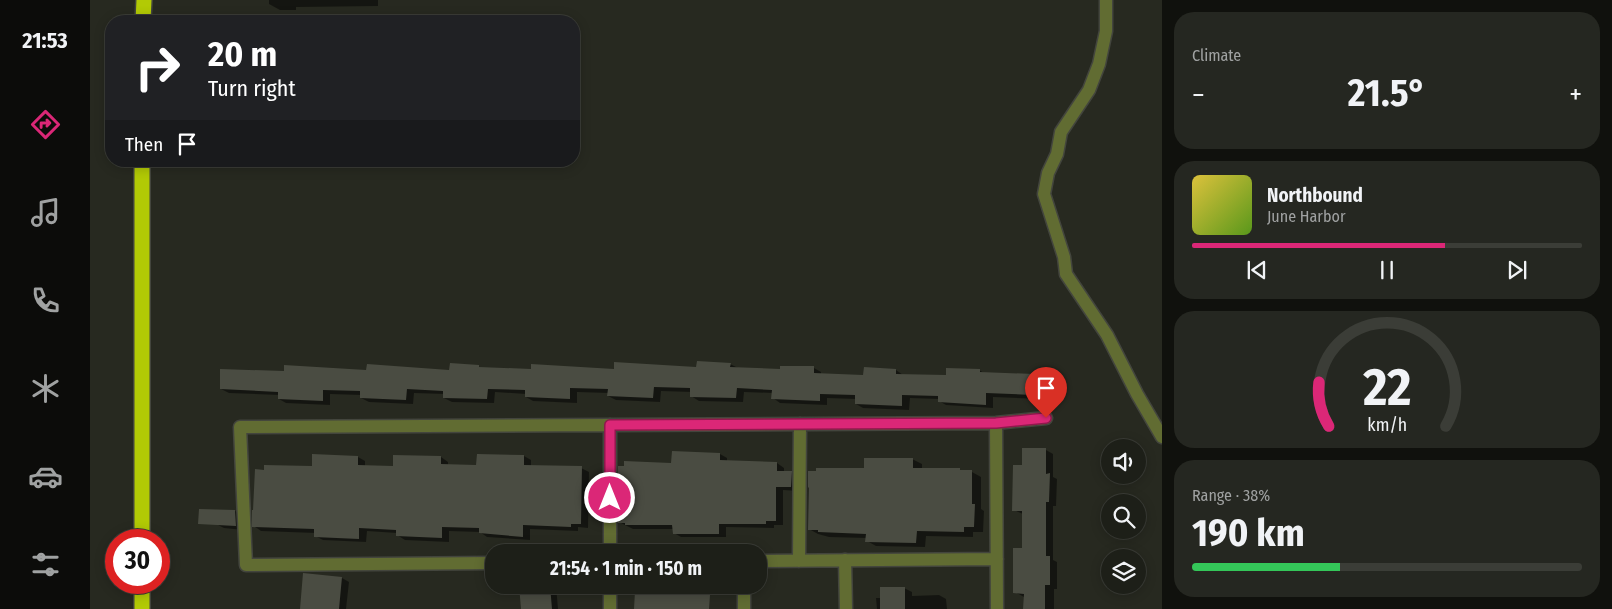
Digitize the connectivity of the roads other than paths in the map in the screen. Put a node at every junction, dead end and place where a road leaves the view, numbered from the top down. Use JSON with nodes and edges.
{"nodes":[{"id":1,"x":144,"y":0,"type":"edge"},
{"id":2,"x":1106,"y":0,"type":"edge"},
{"id":3,"x":143,"y":15,"type":"edge"},
{"id":4,"x":142,"y":167,"type":"edge"},
{"id":5,"x":1046,"y":418,"type":"dead end"},
{"id":6,"x":996,"y":423,"type":"junction"},
{"id":7,"x":800,"y":424,"type":"junction"},
{"id":8,"x":610,"y":425,"type":"junction"},
{"id":9,"x":1162,"y":437,"type":"edge"},
{"id":10,"x":142,"y":529,"type":"edge"},
{"id":11,"x":610,"y":544,"type":"edge"},
{"id":12,"x":997,"y":559,"type":"junction"},
{"id":13,"x":845,"y":560,"type":"junction"},
{"id":14,"x":767,"y":561,"type":"edge"},
{"id":15,"x":799,"y":561,"type":"junction"},
{"id":16,"x":485,"y":563,"type":"edge"},
{"id":17,"x":142,"y":594,"type":"edge"},
{"id":18,"x":610,"y":594,"type":"edge"},
{"id":19,"x":744,"y":594,"type":"edge"},
{"id":20,"x":142,"y":609,"type":"edge"},
{"id":21,"x":610,"y":609,"type":"edge"},
{"id":22,"x":744,"y":609,"type":"edge"},
{"id":23,"x":846,"y":609,"type":"edge"},
{"id":24,"x":997,"y":609,"type":"edge"}],
"edges":[{"from":1,"to":3,"type":"highway"},
{"from":2,"to":9,"type":"street"},
{"from":4,"to":10,"type":"highway"},
{"from":5,"to":6,"type":"street"},
{"from":6,"to":7,"type":"street"},
{"from":6,"to":12,"type":"street"},
{"from":7,"to":8,"type":"street"},
{"from":7,"to":15,"type":"street"},
{"from":8,"to":11,"type":"street"},
{"from":8,"to":16,"type":"street"},
{"from":12,"to":13,"type":"street"},
{"from":12,"to":24,"type":"street"},
{"from":13,"to":15,"type":"street"},
{"from":13,"to":23,"type":"street"},
{"from":14,"to":15,"type":"street"},
{"from":17,"to":20,"type":"highway"},
{"from":18,"to":21,"type":"street"},
{"from":19,"to":22,"type":"street"}]}
